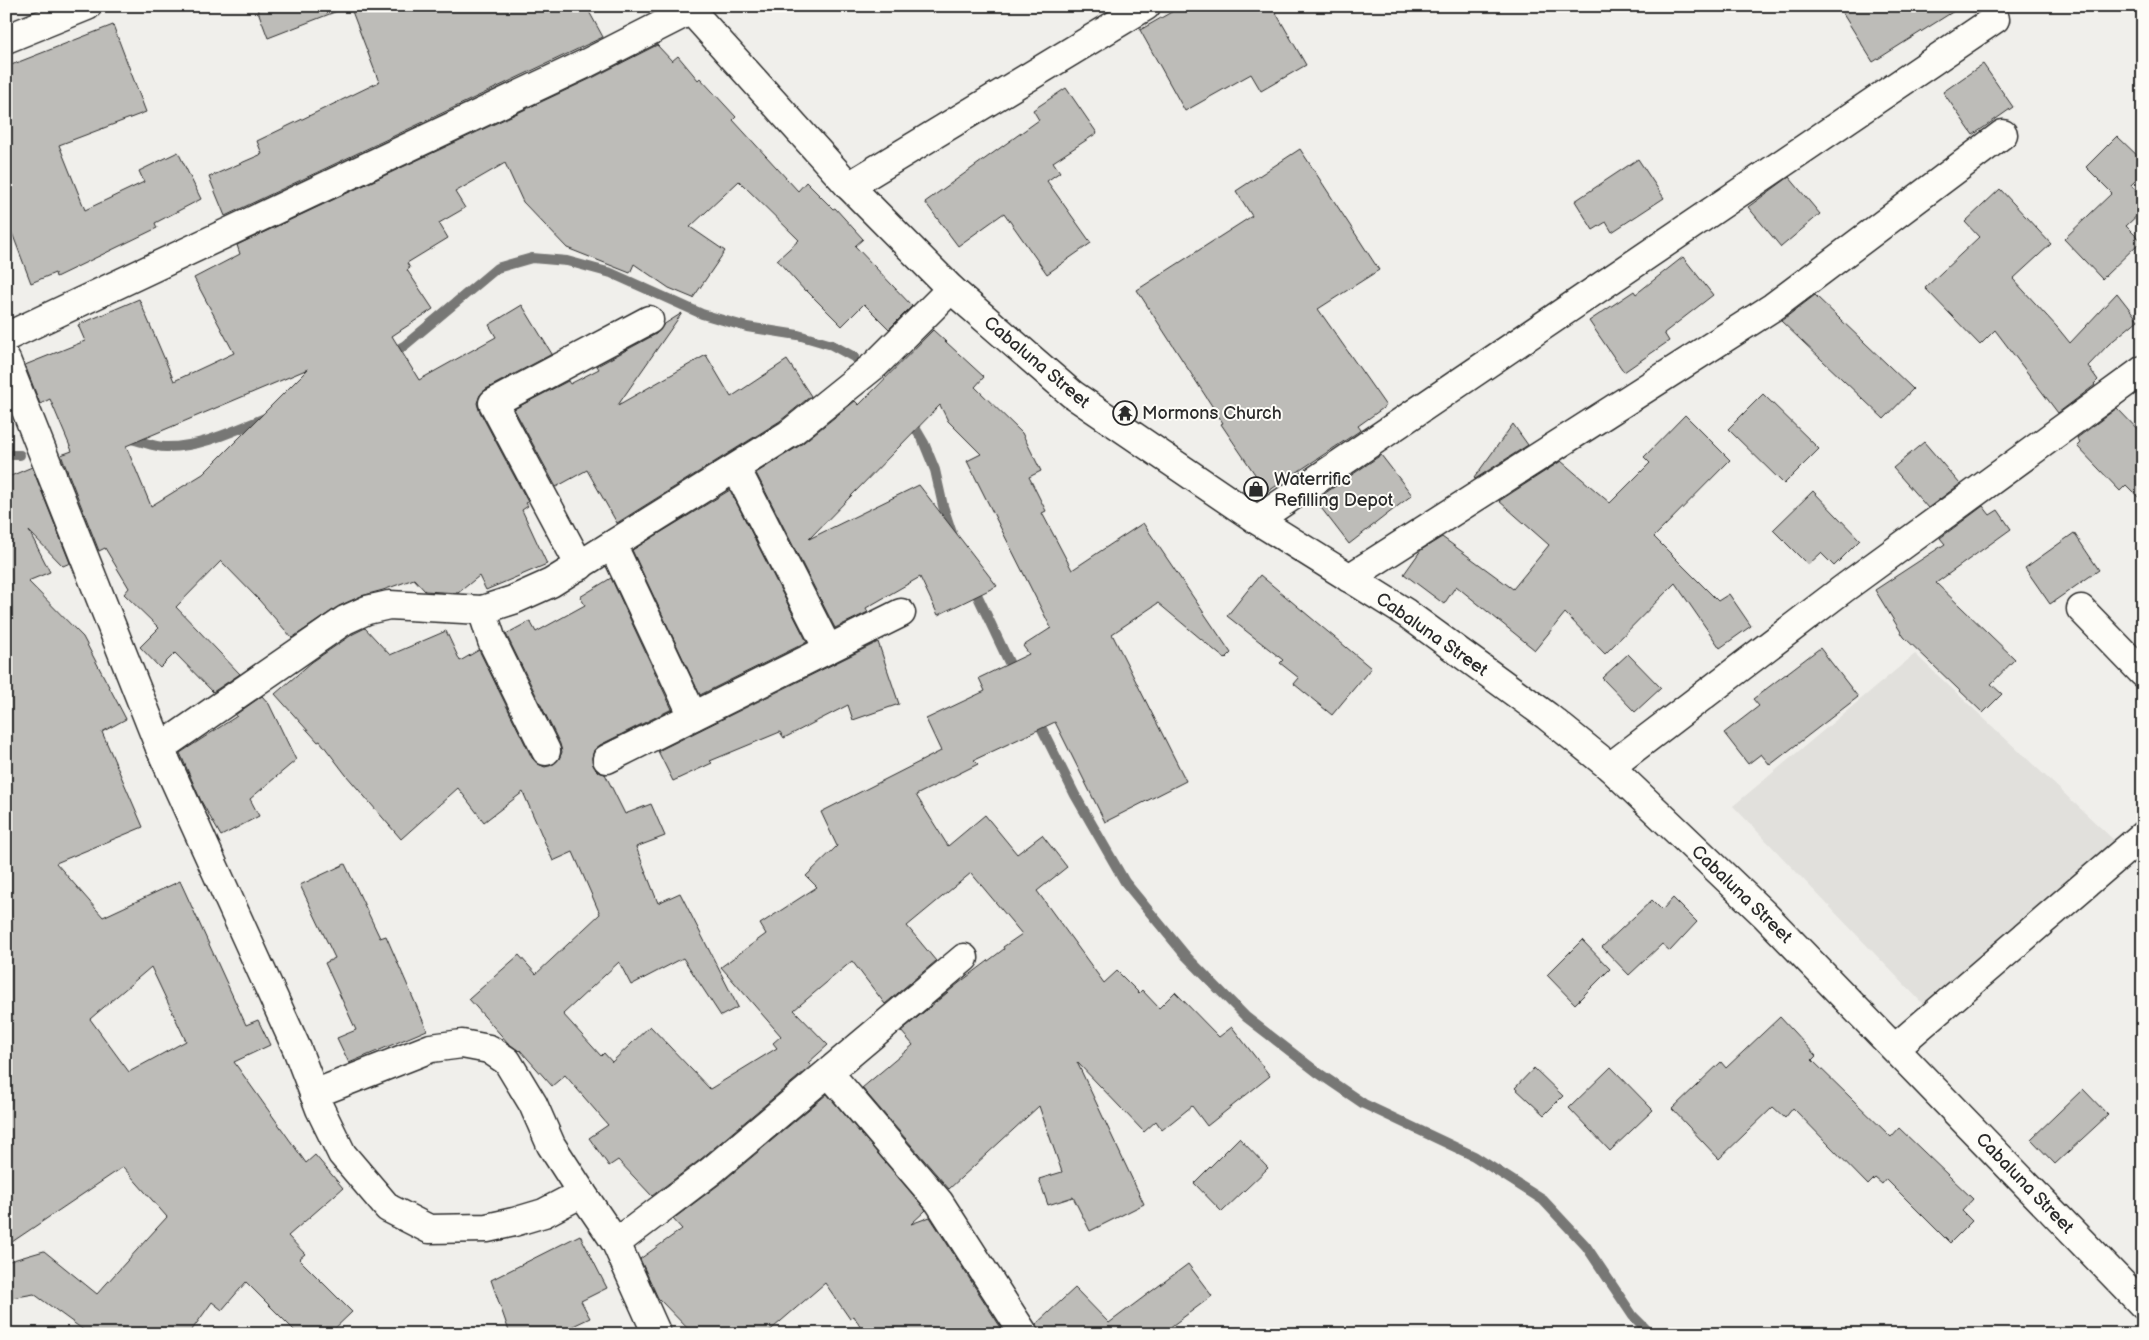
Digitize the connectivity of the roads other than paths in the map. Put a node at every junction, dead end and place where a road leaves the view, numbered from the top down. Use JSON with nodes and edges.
{"nodes":[{"id":1,"x":87,"y":6,"type":"edge"},
{"id":2,"x":1146,"y":6,"type":"edge"},
{"id":3,"x":689,"y":8,"type":"edge"},
{"id":4,"x":1995,"y":18,"type":"dead end"},
{"id":5,"x":6,"y":39,"type":"edge"},
{"id":6,"x":2003,"y":134,"type":"dead end"},
{"id":7,"x":849,"y":186,"type":"junction"},
{"id":8,"x":951,"y":289,"type":"junction"},
{"id":9,"x":649,"y":320,"type":"dead end"},
{"id":10,"x":6,"y":337,"type":"edge"},
{"id":11,"x":6,"y":360,"type":"edge"},
{"id":12,"x":2143,"y":370,"type":"edge"},
{"id":13,"x":736,"y":468,"type":"junction"},
{"id":14,"x":1257,"y":520,"type":"junction"},
{"id":15,"x":613,"y":546,"type":"junction"},
{"id":16,"x":580,"y":566,"type":"junction"},
{"id":17,"x":1349,"y":578,"type":"junction"},
{"id":18,"x":2081,"y":609,"type":"dead end"},
{"id":19,"x":482,"y":610,"type":"junction"},
{"id":20,"x":902,"y":613,"type":"dead end"},
{"id":21,"x":828,"y":649,"type":"junction"},
{"id":22,"x":2143,"y":673,"type":"edge"},
{"id":23,"x":692,"y":716,"type":"junction"},
{"id":24,"x":160,"y":748,"type":"junction"},
{"id":25,"x":546,"y":751,"type":"dead end"},
{"id":26,"x":607,"y":759,"type":"dead end"},
{"id":27,"x":1610,"y":767,"type":"junction"},
{"id":28,"x":2143,"y":835,"type":"edge"},
{"id":29,"x":964,"y":958,"type":"dead end"},
{"id":30,"x":1896,"y":1048,"type":"junction"},
{"id":31,"x":829,"y":1073,"type":"junction"},
{"id":32,"x":314,"y":1094,"type":"junction"},
{"id":33,"x":582,"y":1193,"type":"junction"},
{"id":34,"x":616,"y":1244,"type":"junction"},
{"id":35,"x":2143,"y":1306,"type":"edge"},
{"id":36,"x":657,"y":1334,"type":"edge"},
{"id":37,"x":1024,"y":1334,"type":"edge"}],
"edges":[{"from":1,"to":5,"type":"street"},
{"from":2,"to":7,"type":"street"},
{"from":3,"to":7,"type":"street","name":"Cabaluna Street"},
{"from":3,"to":10,"type":"street"},
{"from":4,"to":14,"type":"street"},
{"from":6,"to":17,"type":"street"},
{"from":7,"to":8,"type":"street","name":"Cabaluna Street"},
{"from":8,"to":13,"type":"street"},
{"from":8,"to":14,"type":"street","name":"Cabaluna Street"},
{"from":9,"to":16,"type":"street"},
{"from":11,"to":24,"type":"street"},
{"from":12,"to":27,"type":"street"},
{"from":13,"to":15,"type":"street"},
{"from":13,"to":21,"type":"street"},
{"from":14,"to":17,"type":"street","name":"Cabaluna Street"},
{"from":15,"to":16,"type":"street"},
{"from":15,"to":23,"type":"street"},
{"from":16,"to":19,"type":"street"},
{"from":17,"to":27,"type":"street","name":"Cabaluna Street"},
{"from":18,"to":22,"type":"street"},
{"from":19,"to":24,"type":"street"},
{"from":19,"to":25,"type":"street"},
{"from":20,"to":21,"type":"street"},
{"from":21,"to":23,"type":"street"},
{"from":23,"to":26,"type":"street"},
{"from":24,"to":32,"type":"street"},
{"from":27,"to":30,"type":"street","name":"Cabaluna Street"},
{"from":28,"to":30,"type":"street"},
{"from":29,"to":31,"type":"street"},
{"from":30,"to":35,"type":"street","name":"Cabaluna Street"},
{"from":31,"to":34,"type":"street"},
{"from":31,"to":37,"type":"street"},
{"from":32,"to":33,"type":"street"},
{"from":32,"to":33,"type":"street"},
{"from":33,"to":34,"type":"street"},
{"from":34,"to":36,"type":"street"}]}
